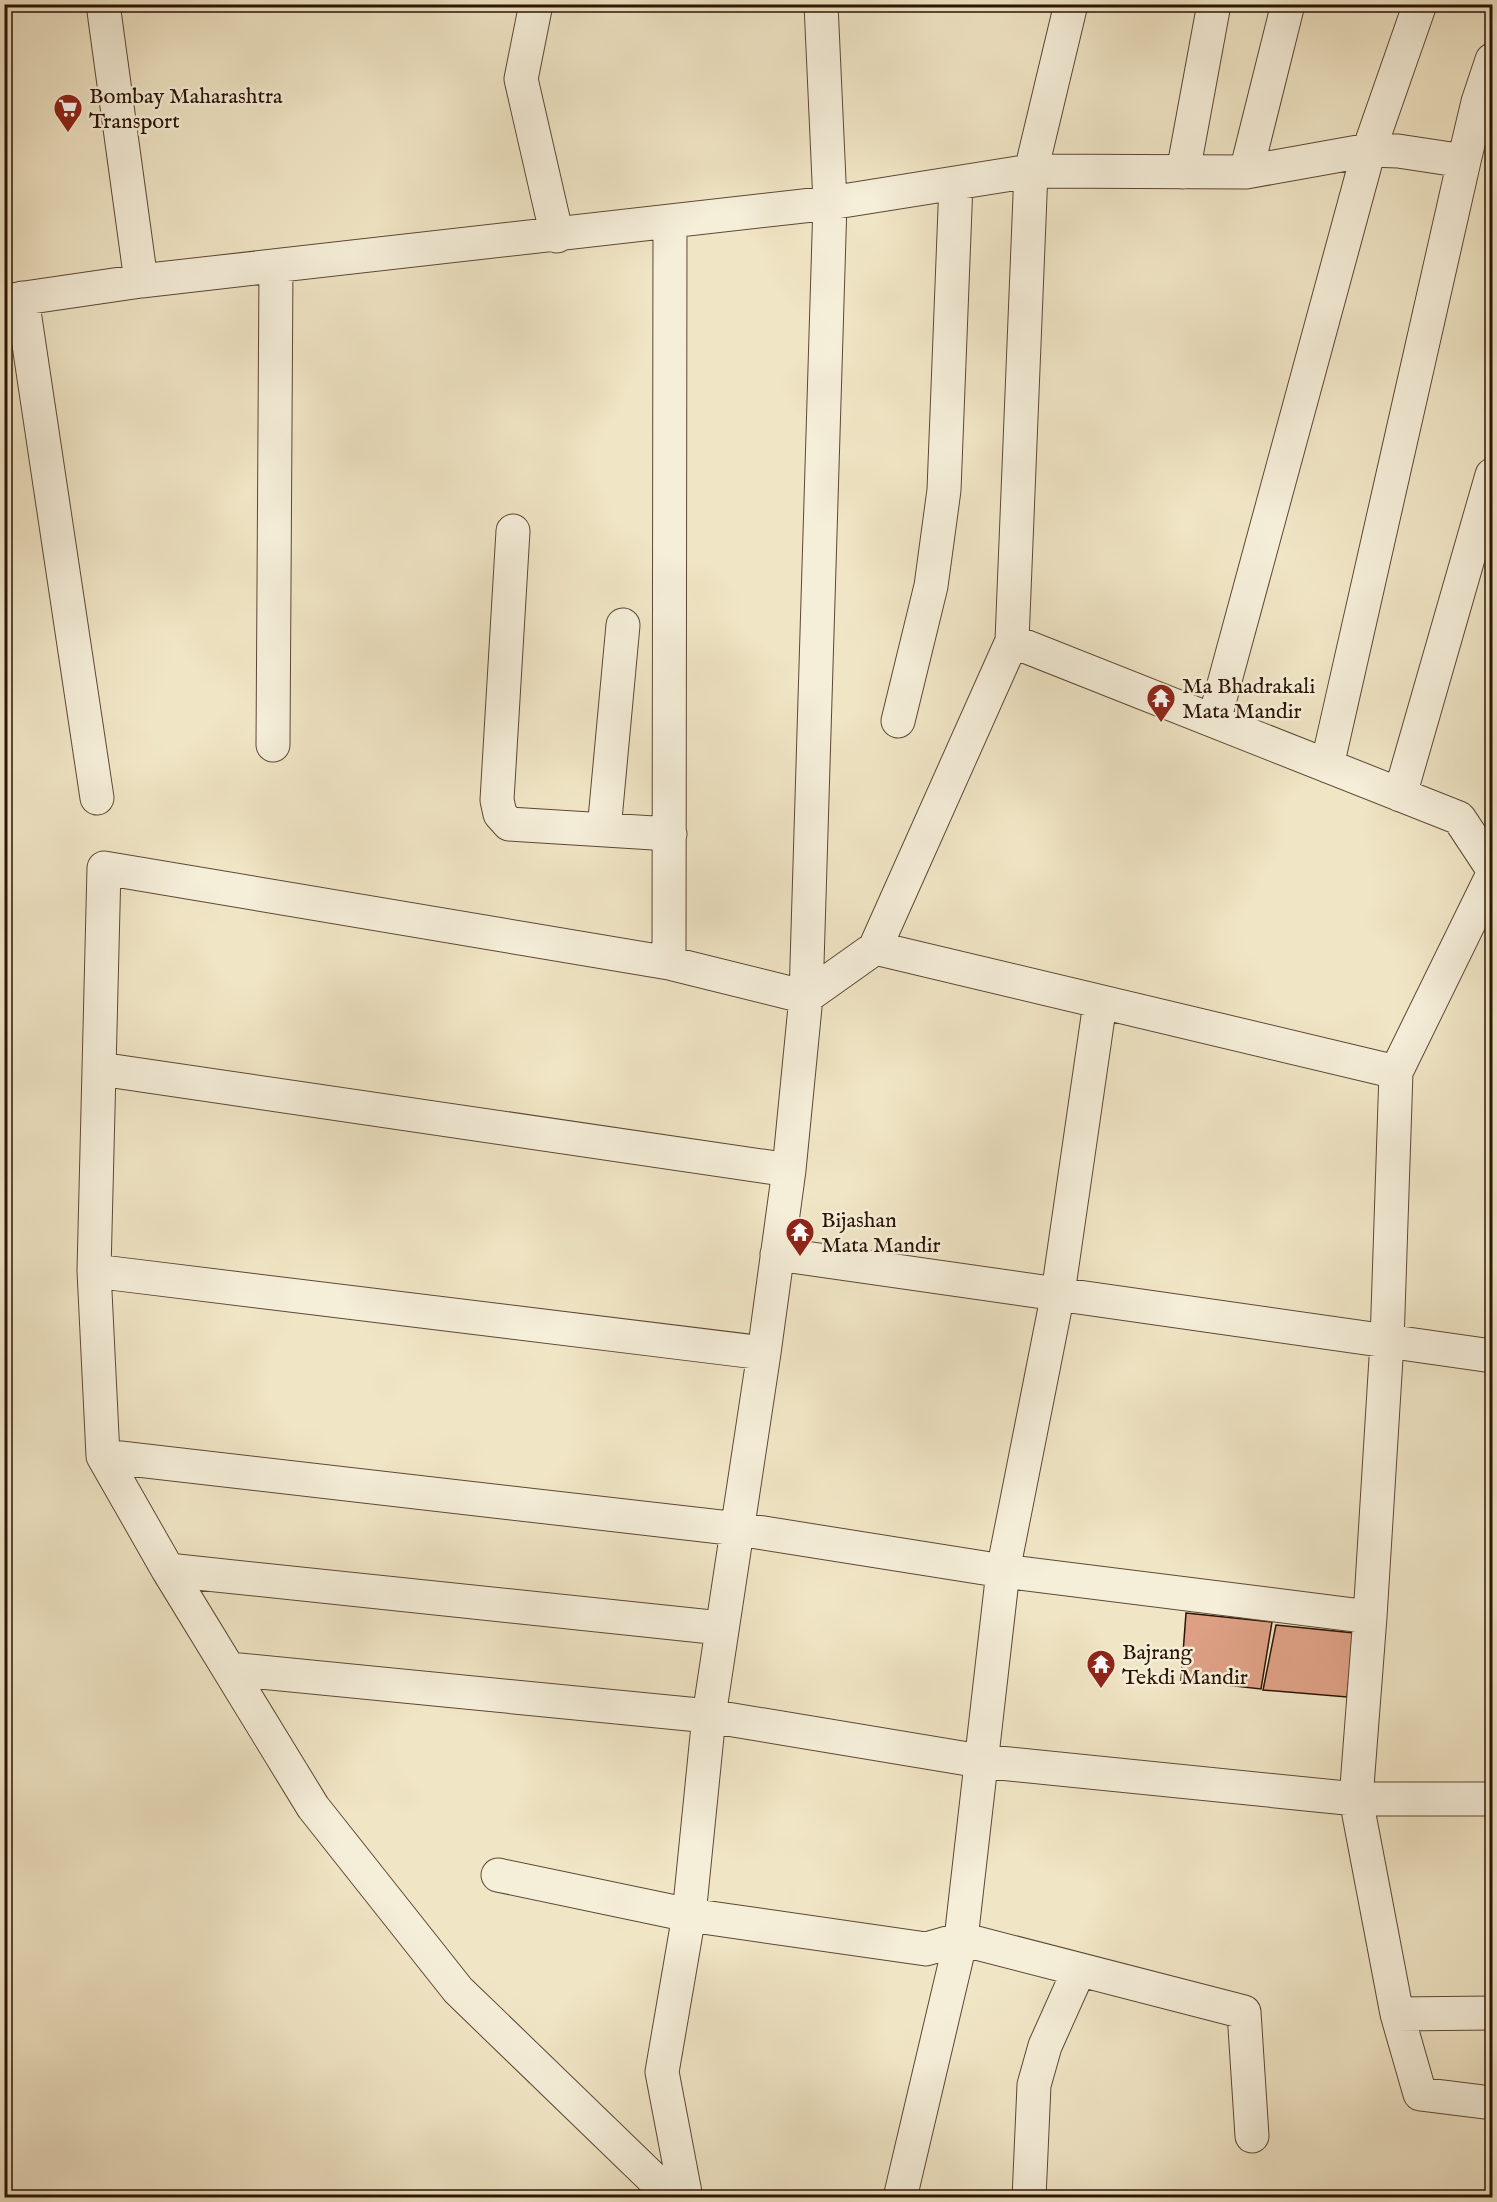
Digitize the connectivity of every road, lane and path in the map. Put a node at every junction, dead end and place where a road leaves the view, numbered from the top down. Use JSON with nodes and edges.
{"nodes":[{"id":1,"x":103,"y":4,"type":"edge"},
{"id":2,"x":536,"y":4,"type":"edge"},
{"id":3,"x":821,"y":4,"type":"edge"},
{"id":4,"x":1071,"y":4,"type":"edge"},
{"id":5,"x":1214,"y":4,"type":"edge"},
{"id":6,"x":1288,"y":4,"type":"edge"},
{"id":7,"x":1420,"y":4,"type":"edge"},
{"id":8,"x":1492,"y":60,"type":"edge"},
{"id":9,"x":1487,"y":93,"type":"edge"},
{"id":10,"x":1369,"y":150,"type":"junction"},
{"id":11,"x":1464,"y":161,"type":"junction"},
{"id":12,"x":1031,"y":171,"type":"junction"},
{"id":13,"x":1183,"y":172,"type":"junction"},
{"id":14,"x":1246,"y":172,"type":"junction"},
{"id":15,"x":956,"y":183,"type":"junction"},
{"id":16,"x":830,"y":203,"type":"junction"},
{"id":17,"x":670,"y":222,"type":"junction"},
{"id":18,"x":557,"y":236,"type":"junction"},
{"id":19,"x":276,"y":267,"type":"junction"},
{"id":20,"x":141,"y":281,"type":"junction"},
{"id":21,"x":13,"y":300,"type":"edge"},
{"id":22,"x":1492,"y":475,"type":"edge"},
{"id":23,"x":513,"y":531,"type":"dead end"},
{"id":24,"x":623,"y":625,"type":"dead end"},
{"id":25,"x":1012,"y":641,"type":"junction"},
{"id":26,"x":898,"y":721,"type":"dead end"},
{"id":27,"x":1214,"y":721,"type":"junction"},
{"id":28,"x":273,"y":746,"type":"dead end"},
{"id":29,"x":1328,"y":766,"type":"junction"},
{"id":30,"x":1400,"y":795,"type":"junction"},
{"id":31,"x":97,"y":798,"type":"dead end"},
{"id":32,"x":604,"y":830,"type":"junction"},
{"id":33,"x":670,"y":834,"type":"junction"},
{"id":34,"x":1492,"y":868,"type":"edge"},
{"id":35,"x":1492,"y":876,"type":"edge"},
{"id":36,"x":875,"y":948,"type":"junction"},
{"id":37,"x":669,"y":963,"type":"junction"},
{"id":38,"x":806,"y":997,"type":"junction"},
{"id":39,"x":1100,"y":1004,"type":"junction"},
{"id":40,"x":100,"y":1069,"type":"junction"},
{"id":41,"x":1396,"y":1072,"type":"junction"},
{"id":42,"x":789,"y":1170,"type":"junction"},
{"id":43,"x":777,"y":1254,"type":"junction"},
{"id":44,"x":94,"y":1271,"type":"junction"},
{"id":45,"x":1058,"y":1293,"type":"junction"},
{"id":46,"x":1387,"y":1342,"type":"junction"},
{"id":47,"x":764,"y":1353,"type":"junction"},
{"id":48,"x":1492,"y":1356,"type":"edge"},
{"id":49,"x":103,"y":1456,"type":"junction"},
{"id":50,"x":738,"y":1529,"type":"junction"},
{"id":51,"x":168,"y":1570,"type":"junction"},
{"id":52,"x":1003,"y":1571,"type":"junction"},
{"id":53,"x":1371,"y":1617,"type":"junction"},
{"id":54,"x":721,"y":1628,"type":"junction"},
{"id":55,"x":228,"y":1670,"type":"junction"},
{"id":56,"x":709,"y":1716,"type":"junction"},
{"id":57,"x":980,"y":1761,"type":"junction"},
{"id":58,"x":1356,"y":1799,"type":"junction"},
{"id":59,"x":1492,"y":1799,"type":"edge"},
{"id":60,"x":498,"y":1875,"type":"dead end"},
{"id":61,"x":689,"y":1915,"type":"junction"},
{"id":62,"x":961,"y":1939,"type":"junction"},
{"id":63,"x":1080,"y":1970,"type":"junction"},
{"id":64,"x":1492,"y":2013,"type":"edge"},
{"id":65,"x":1397,"y":2014,"type":"junction"},
{"id":66,"x":1492,"y":2103,"type":"edge"},
{"id":67,"x":1252,"y":2136,"type":"dead end"},
{"id":68,"x":673,"y":2198,"type":"edge"},
{"id":69,"x":686,"y":2198,"type":"edge"},
{"id":70,"x":900,"y":2198,"type":"edge"},
{"id":71,"x":1029,"y":2198,"type":"edge"}],
"edges":[{"from":1,"to":20,"type":"street"},
{"from":2,"to":18,"type":"street"},
{"from":3,"to":16,"type":"street"},
{"from":4,"to":12,"type":"street"},
{"from":5,"to":13,"type":"street"},
{"from":6,"to":14,"type":"street"},
{"from":7,"to":10,"type":"street"},
{"from":8,"to":9,"type":"street"},
{"from":9,"to":11,"type":"street"},
{"from":10,"to":11,"type":"street"},
{"from":10,"to":14,"type":"street"},
{"from":10,"to":27,"type":"street"},
{"from":11,"to":29,"type":"street"},
{"from":12,"to":13,"type":"street"},
{"from":12,"to":15,"type":"street"},
{"from":12,"to":25,"type":"street"},
{"from":13,"to":14,"type":"street"},
{"from":15,"to":16,"type":"street"},
{"from":15,"to":26,"type":"street"},
{"from":16,"to":17,"type":"street"},
{"from":16,"to":38,"type":"street"},
{"from":17,"to":18,"type":"street"},
{"from":17,"to":33,"type":"street"},
{"from":18,"to":19,"type":"street"},
{"from":19,"to":20,"type":"street"},
{"from":19,"to":28,"type":"street"},
{"from":20,"to":21,"type":"street"},
{"from":21,"to":31,"type":"street"},
{"from":22,"to":30,"type":"street"},
{"from":23,"to":32,"type":"street"},
{"from":24,"to":32,"type":"street"},
{"from":25,"to":27,"type":"street"},
{"from":25,"to":36,"type":"street"},
{"from":27,"to":29,"type":"street"},
{"from":29,"to":30,"type":"street"},
{"from":30,"to":34,"type":"street"},
{"from":32,"to":33,"type":"street"},
{"from":33,"to":37,"type":"street"},
{"from":35,"to":41,"type":"street"},
{"from":36,"to":38,"type":"street"},
{"from":36,"to":39,"type":"street"},
{"from":37,"to":38,"type":"street"},
{"from":37,"to":40,"type":"street"},
{"from":38,"to":42,"type":"street"},
{"from":39,"to":41,"type":"street"},
{"from":39,"to":45,"type":"street"},
{"from":40,"to":42,"type":"street"},
{"from":40,"to":44,"type":"street"},
{"from":41,"to":46,"type":"street"},
{"from":42,"to":43,"type":"street"},
{"from":43,"to":45,"type":"street"},
{"from":43,"to":47,"type":"street"},
{"from":44,"to":47,"type":"street"},
{"from":44,"to":49,"type":"street"},
{"from":45,"to":46,"type":"street"},
{"from":45,"to":52,"type":"street"},
{"from":46,"to":48,"type":"street"},
{"from":46,"to":53,"type":"street"},
{"from":47,"to":50,"type":"street"},
{"from":49,"to":50,"type":"street"},
{"from":49,"to":51,"type":"street"},
{"from":50,"to":52,"type":"street"},
{"from":50,"to":54,"type":"street"},
{"from":51,"to":54,"type":"street"},
{"from":51,"to":55,"type":"street"},
{"from":52,"to":53,"type":"street"},
{"from":52,"to":57,"type":"street"},
{"from":53,"to":58,"type":"street"},
{"from":54,"to":56,"type":"street"},
{"from":55,"to":56,"type":"street"},
{"from":55,"to":68,"type":"street"},
{"from":56,"to":57,"type":"street"},
{"from":56,"to":61,"type":"street"},
{"from":57,"to":58,"type":"street"},
{"from":57,"to":62,"type":"street"},
{"from":58,"to":59,"type":"street"},
{"from":58,"to":65,"type":"street"},
{"from":60,"to":61,"type":"street"},
{"from":61,"to":62,"type":"street"},
{"from":61,"to":69,"type":"street"},
{"from":62,"to":63,"type":"street"},
{"from":62,"to":70,"type":"street"},
{"from":63,"to":67,"type":"street"},
{"from":63,"to":71,"type":"street"},
{"from":64,"to":65,"type":"street"},
{"from":65,"to":66,"type":"street"}]}
